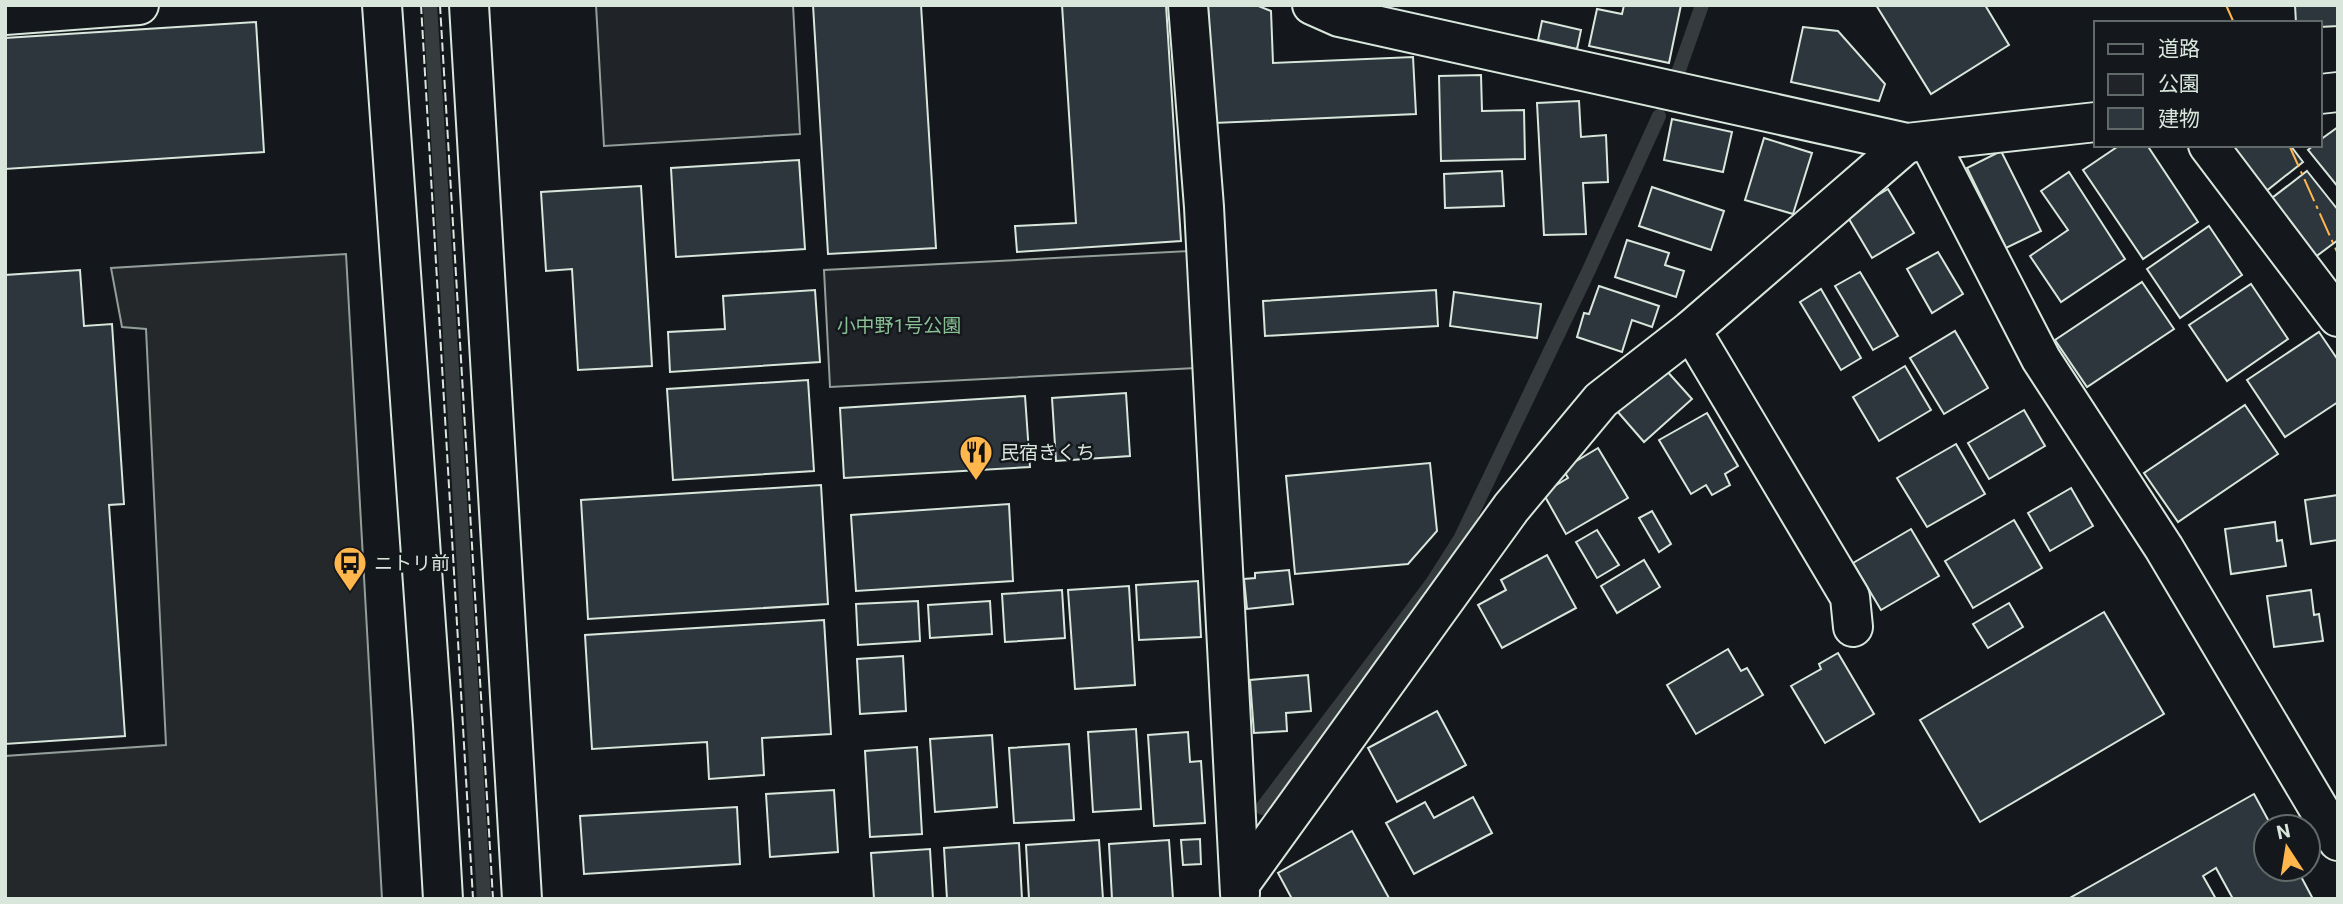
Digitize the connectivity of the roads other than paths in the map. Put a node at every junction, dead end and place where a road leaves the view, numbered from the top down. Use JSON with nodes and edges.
{"nodes":[{"id":1,"x":139,"y":5,"type":"edge"},
{"id":2,"x":382,"y":5,"type":"edge"},
{"id":3,"x":469,"y":5,"type":"edge"},
{"id":4,"x":1188,"y":5,"type":"edge"},
{"id":5,"x":1312,"y":5,"type":"edge"},
{"id":6,"x":5,"y":15,"type":"edge"},
{"id":7,"x":2094,"y":122,"type":"edge"},
{"id":8,"x":1917,"y":143,"type":"junction"},
{"id":9,"x":2210,"y":147,"type":"edge"},
{"id":10,"x":2338,"y":317,"type":"edge"},
{"id":11,"x":1691,"y":330,"type":"junction"},
{"id":12,"x":1853,"y":627,"type":"dead end"},
{"id":13,"x":2338,"y":841,"type":"edge"},
{"id":14,"x":1240,"y":891,"type":"edge"},
{"id":15,"x":443,"y":899,"type":"edge"},
{"id":16,"x":522,"y":899,"type":"edge"}],
"edges":[{"from":1,"to":6,"type":"street"},
{"from":2,"to":15,"type":"street"},
{"from":3,"to":16,"type":"street"},
{"from":4,"to":14,"type":"street"},
{"from":5,"to":8,"type":"street"},
{"from":7,"to":8,"type":"street"},
{"from":8,"to":11,"type":"street"},
{"from":8,"to":13,"type":"street"},
{"from":9,"to":10,"type":"street"},
{"from":11,"to":12,"type":"street"},
{"from":11,"to":14,"type":"street"}]}
